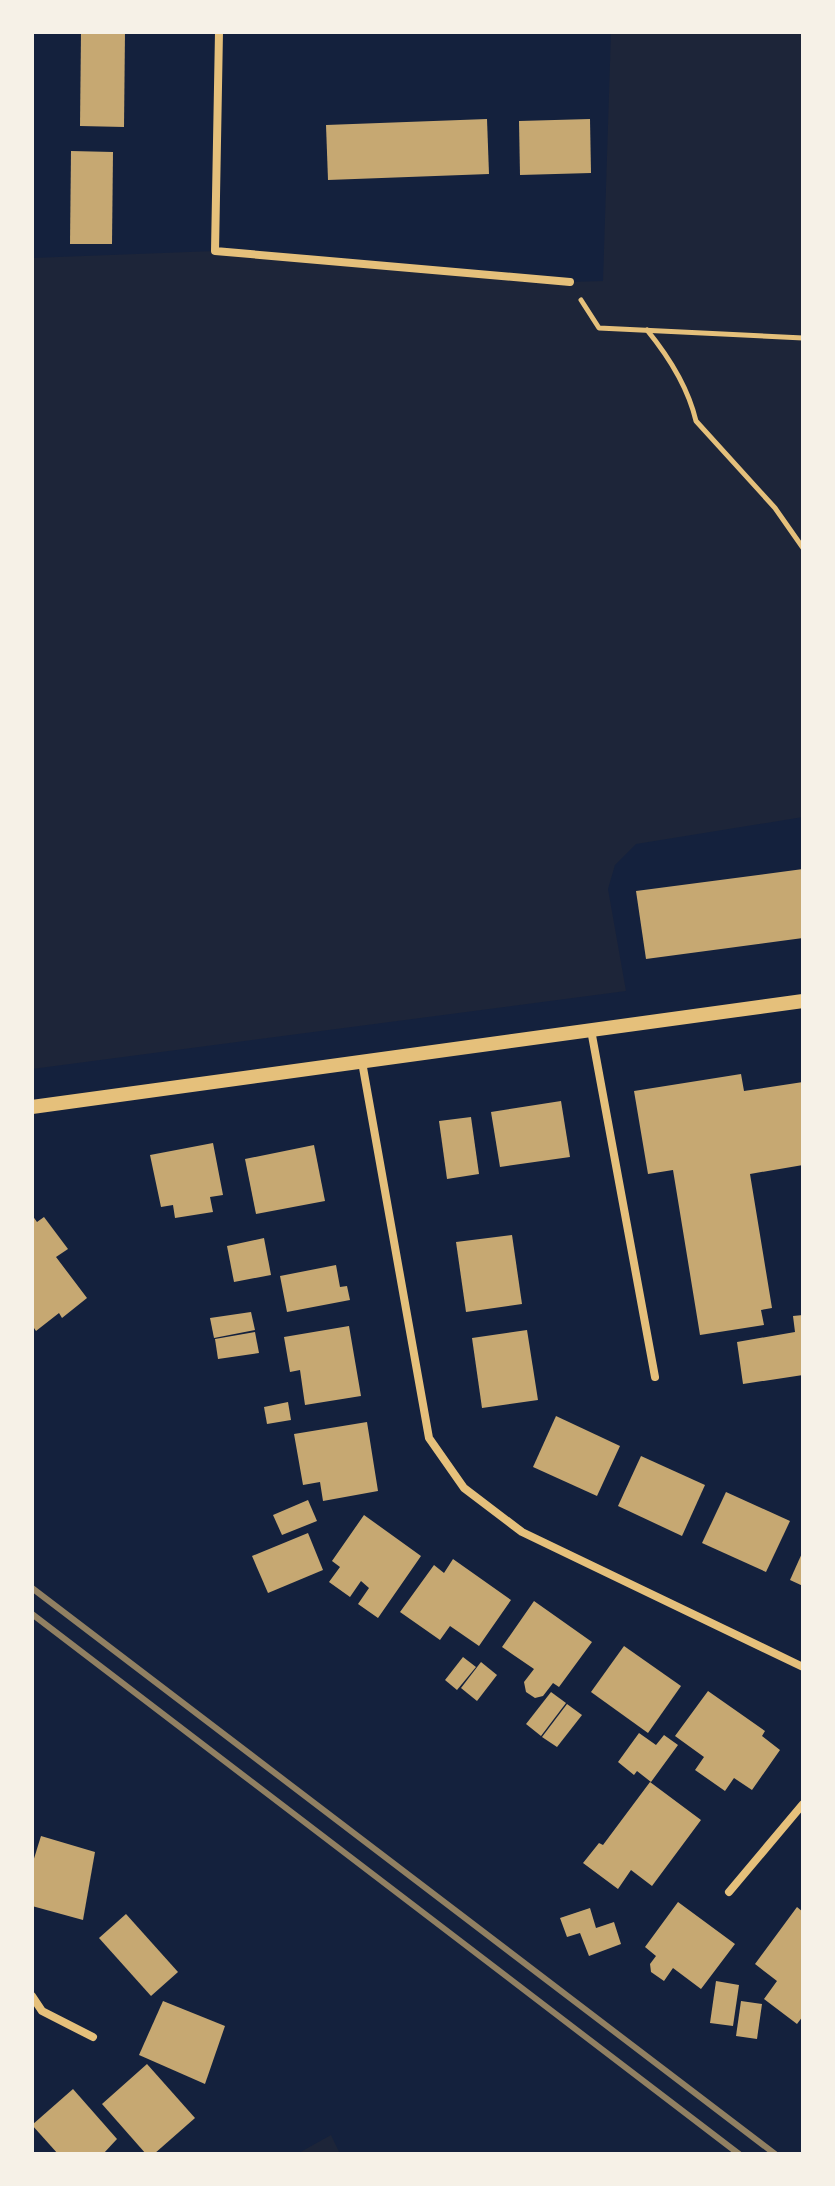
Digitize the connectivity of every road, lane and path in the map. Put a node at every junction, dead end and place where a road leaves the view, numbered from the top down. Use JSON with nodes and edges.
{"nodes":[{"id":1,"x":219,"y":32,"type":"edge"},
{"id":2,"x":570,"y":282,"type":"joint"},
{"id":3,"x":647,"y":330,"type":"junction"},
{"id":4,"x":803,"y":338,"type":"edge"},
{"id":5,"x":803,"y":548,"type":"edge"},
{"id":6,"x":803,"y":1001,"type":"edge"},
{"id":7,"x":591,"y":1030,"type":"junction"},
{"id":8,"x":362,"y":1062,"type":"junction"},
{"id":9,"x":32,"y":1107,"type":"edge"},
{"id":10,"x":655,"y":1377,"type":"dead end"},
{"id":11,"x":803,"y":1667,"type":"edge"},
{"id":12,"x":803,"y":1804,"type":"edge"},
{"id":13,"x":729,"y":1892,"type":"dead end"},
{"id":14,"x":32,"y":1996,"type":"edge"},
{"id":15,"x":42,"y":2011,"type":"junction"},
{"id":16,"x":32,"y":2019,"type":"edge"},
{"id":17,"x":93,"y":2037,"type":"dead end"}],
"edges":[{"from":1,"to":2,"type":"street"},
{"from":2,"to":3,"type":"path"},
{"from":3,"to":4,"type":"path"},
{"from":3,"to":5,"type":"path"},
{"from":6,"to":7,"type":"street"},
{"from":7,"to":8,"type":"street"},
{"from":7,"to":10,"type":"street"},
{"from":8,"to":9,"type":"street"},
{"from":8,"to":11,"type":"street"},
{"from":12,"to":13,"type":"street"},
{"from":14,"to":15,"type":"street"},
{"from":15,"to":16,"type":"street"},
{"from":15,"to":17,"type":"street"}]}
